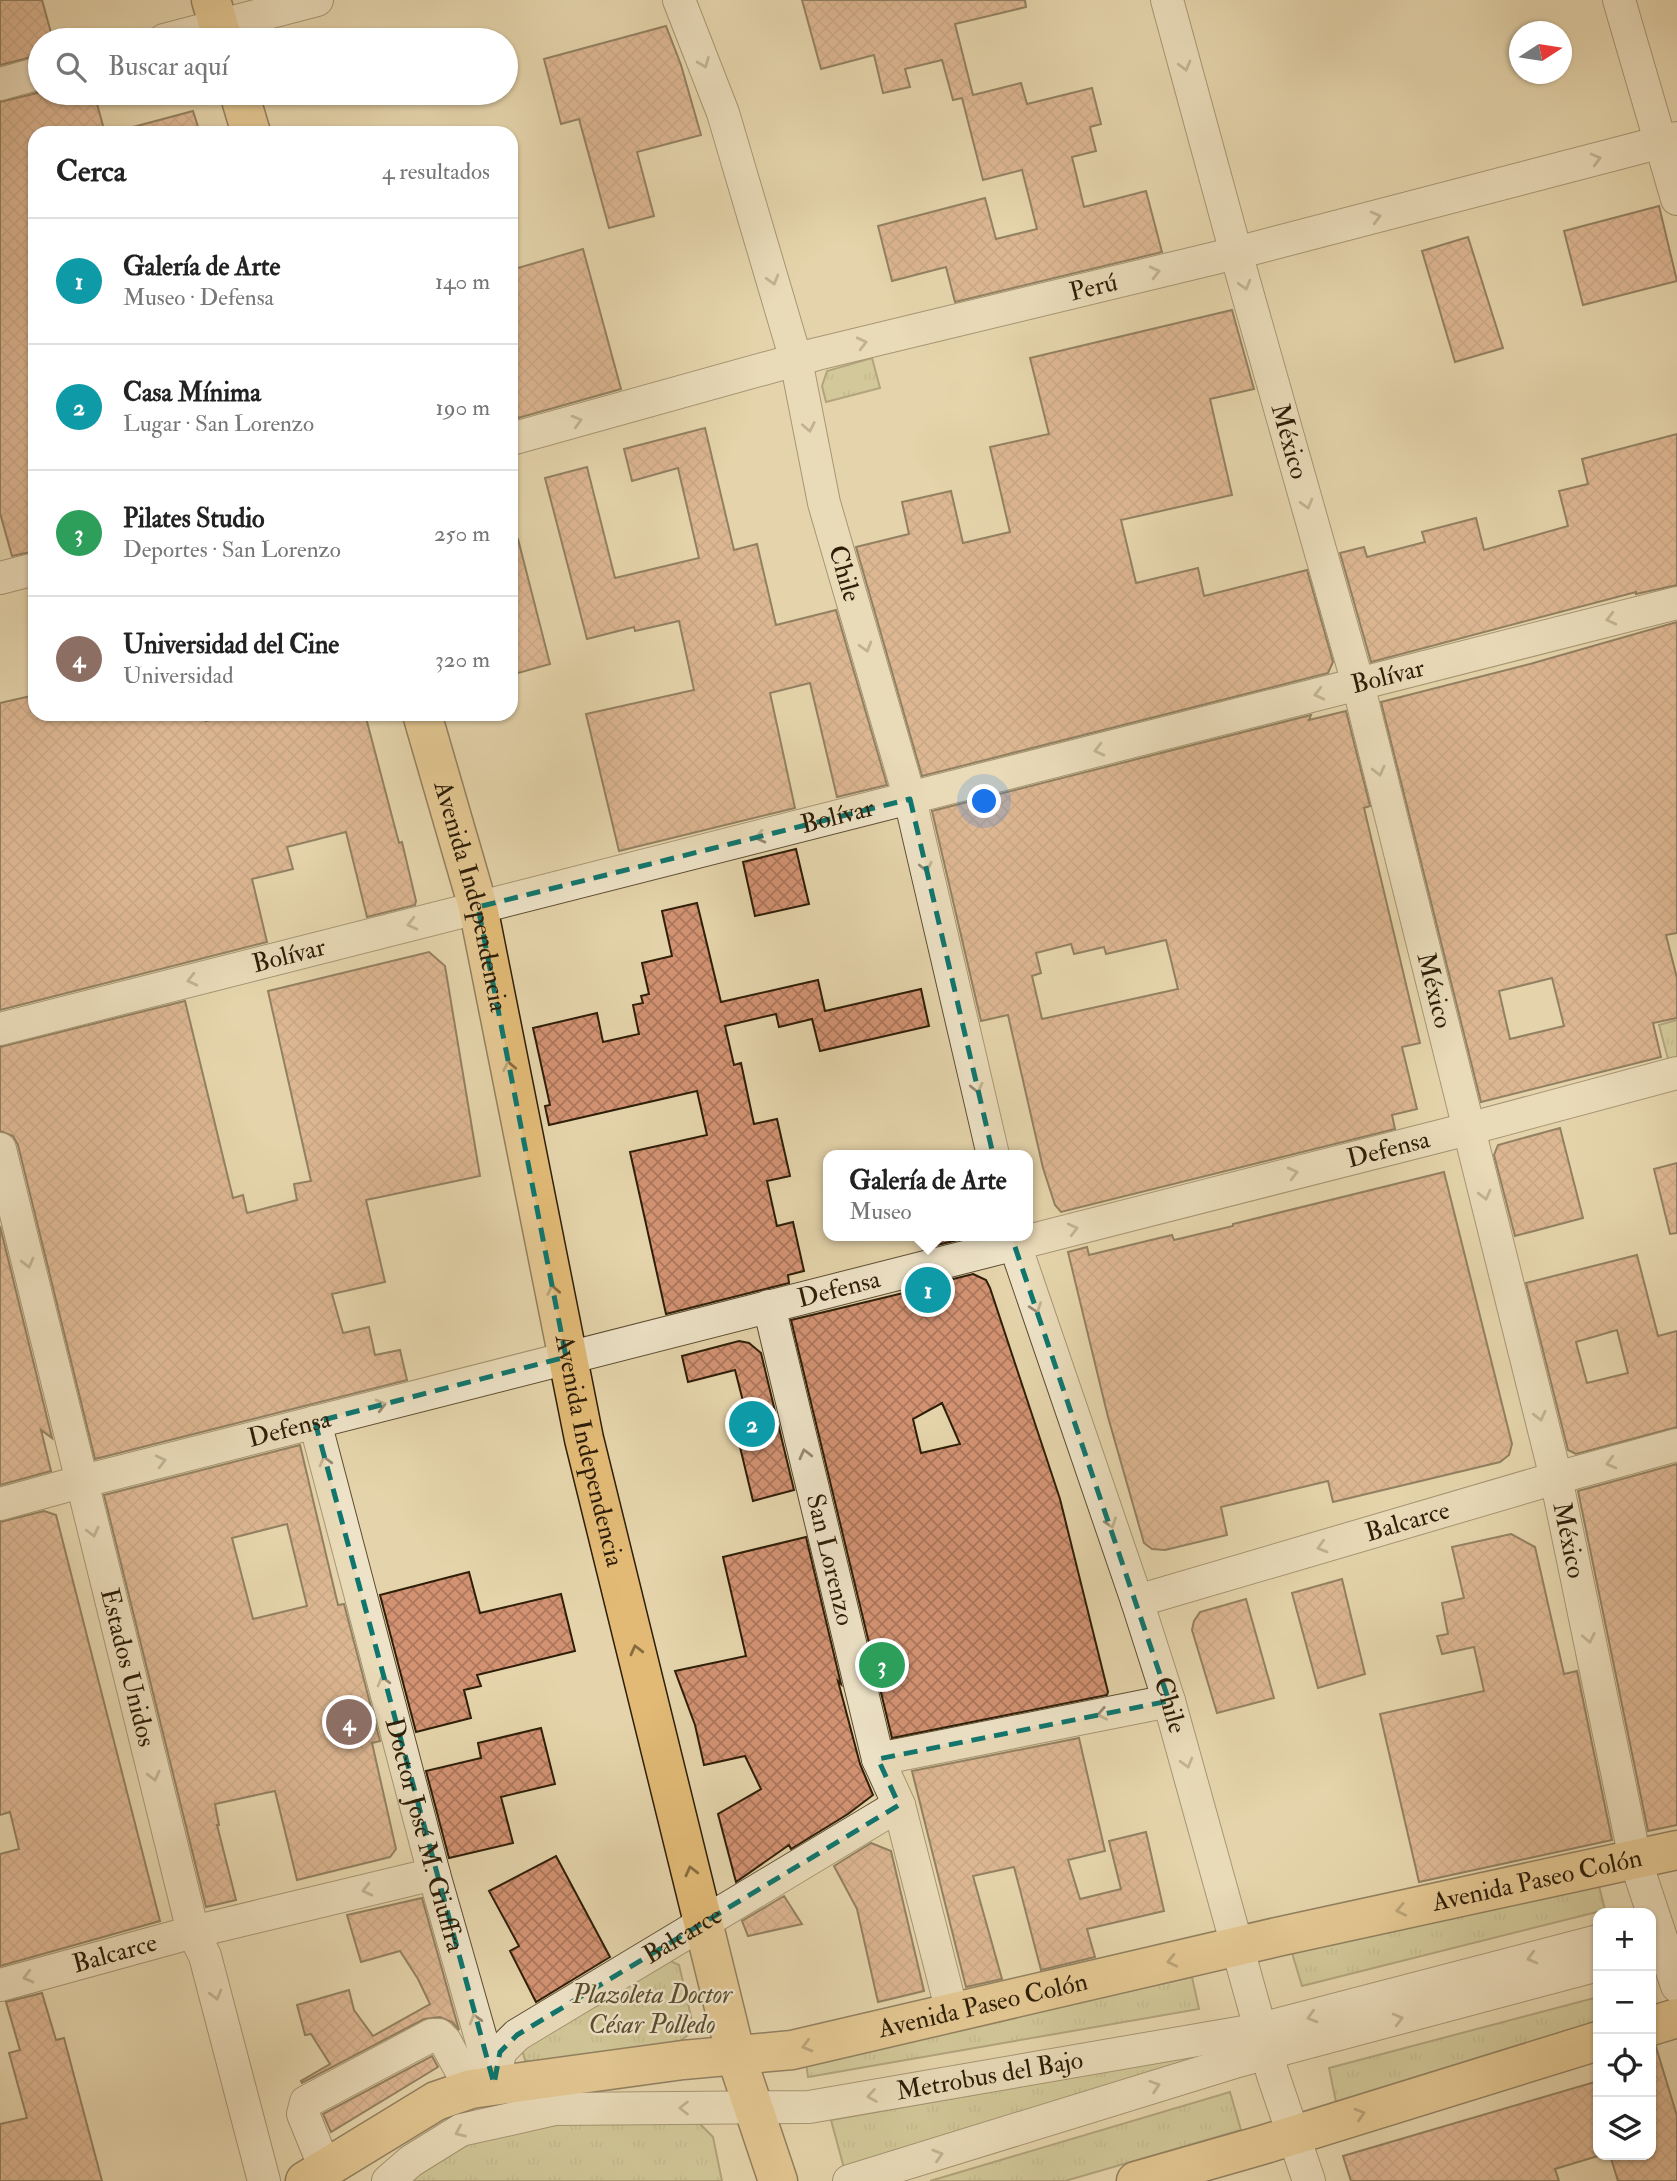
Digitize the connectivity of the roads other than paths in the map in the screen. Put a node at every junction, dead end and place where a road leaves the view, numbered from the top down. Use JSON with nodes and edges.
{"nodes":[{"id":1,"x":317,"y":0,"type":"edge"},
{"id":2,"x":679,"y":0,"type":"edge"},
{"id":3,"x":1167,"y":0,"type":"edge"},
{"id":4,"x":1619,"y":0,"type":"edge"},
{"id":5,"x":218,"y":22,"type":"edge"},
{"id":6,"x":200,"y":28,"type":"edge"},
{"id":7,"x":28,"y":76,"type":"edge"},
{"id":8,"x":0,"y":84,"type":"edge"},
{"id":9,"x":243,"y":105,"type":"edge"},
{"id":10,"x":249,"y":126,"type":"edge"},
{"id":11,"x":1669,"y":140,"type":"edge"},
{"id":12,"x":1677,"y":199,"type":"edge"},
{"id":13,"x":1236,"y":253,"type":"junction"},
{"id":14,"x":796,"y":360,"type":"junction"},
{"id":15,"x":518,"y":437,"type":"edge"},
{"id":16,"x":28,"y":571,"type":"edge"},
{"id":17,"x":0,"y":578,"type":"edge"},
{"id":18,"x":1677,"y":603,"type":"edge"},
{"id":19,"x":1358,"y":684,"type":"junction"},
{"id":20,"x":424,"y":721,"type":"edge"},
{"id":21,"x":910,"y":799,"type":"junction"},
{"id":22,"x":478,"y":907,"type":"junction"},
{"id":23,"x":0,"y":1029,"type":"edge"},
{"id":24,"x":1677,"y":1073,"type":"edge"},
{"id":25,"x":1468,"y":1129,"type":"junction"},
{"id":26,"x":0,"y":1149,"type":"edge"},
{"id":27,"x":992,"y":1150,"type":"edge"},
{"id":28,"x":1033,"y":1235,"type":"edge"},
{"id":29,"x":1009,"y":1241,"type":"edge"},
{"id":30,"x":1013,"y":1241,"type":"edge"},
{"id":31,"x":769,"y":1306,"type":"junction"},
{"id":32,"x":566,"y":1357,"type":"junction"},
{"id":33,"x":315,"y":1422,"type":"junction"},
{"id":34,"x":1677,"y":1446,"type":"edge"},
{"id":35,"x":1556,"y":1478,"type":"junction"},
{"id":36,"x":80,"y":1482,"type":"junction"},
{"id":37,"x":0,"y":1504,"type":"edge"},
{"id":38,"x":1138,"y":1601,"type":"junction"},
{"id":39,"x":1169,"y":1700,"type":"junction"},
{"id":40,"x":878,"y":1759,"type":"junction"},
{"id":41,"x":899,"y":1805,"type":"junction"},
{"id":42,"x":1677,"y":1850,"type":"edge"},
{"id":43,"x":1635,"y":1859,"type":"junction"},
{"id":44,"x":434,"y":1874,"type":"junction"},
{"id":45,"x":704,"y":1924,"type":"junction"},
{"id":46,"x":193,"y":1933,"type":"junction"},
{"id":47,"x":1663,"y":1937,"type":"edge"},
{"id":48,"x":1593,"y":1943,"type":"edge"},
{"id":49,"x":1239,"y":1946,"type":"junction"},
{"id":50,"x":1593,"y":1966,"type":"edge"},
{"id":51,"x":0,"y":1985,"type":"edge"},
{"id":52,"x":1677,"y":1986,"type":"edge"},
{"id":53,"x":952,"y":2012,"type":"junction"},
{"id":54,"x":1677,"y":2018,"type":"edge"},
{"id":55,"x":1656,"y":2024,"type":"edge"},
{"id":56,"x":1264,"y":2042,"type":"junction"},
{"id":57,"x":1593,"y":2044,"type":"edge"},
{"id":58,"x":736,"y":2056,"type":"junction"},
{"id":59,"x":483,"y":2086,"type":"junction"},
{"id":60,"x":752,"y":2108,"type":"junction"},
{"id":61,"x":1295,"y":2134,"type":"junction"},
{"id":62,"x":315,"y":2175,"type":"edge"},
{"id":63,"x":264,"y":2181,"type":"edge"},
{"id":64,"x":388,"y":2181,"type":"edge"},
{"id":65,"x":778,"y":2181,"type":"edge"},
{"id":66,"x":849,"y":2181,"type":"edge"},
{"id":67,"x":1136,"y":2181,"type":"edge"},
{"id":68,"x":1309,"y":2181,"type":"edge"}],
"edges":[{"from":1,"to":5,"type":"street"},
{"from":2,"to":14,"type":"street","name":"Chile","one_way":true},
{"from":3,"to":13,"type":"street","name":"México","one_way":true},
{"from":4,"to":11,"type":"street"},
{"from":5,"to":6,"type":"street"},
{"from":7,"to":8,"type":"street"},
{"from":9,"to":10,"type":"main road"},
{"from":11,"to":12,"type":"street"},
{"from":13,"to":11,"type":"street","name":"Perú","one_way":true},
{"from":14,"to":13,"type":"street","name":"Perú","one_way":true},
{"from":13,"to":19,"type":"street","name":"México","one_way":true},
{"from":15,"to":14,"type":"street","name":"Perú","one_way":true},
{"from":14,"to":21,"type":"street","name":"Chile","one_way":true},
{"from":16,"to":17,"type":"street"},
{"from":18,"to":19,"type":"street","name":"Bolívar","one_way":true},
{"from":19,"to":21,"type":"street","name":"Bolívar","one_way":true},
{"from":19,"to":25,"type":"street","name":"México","one_way":true},
{"from":20,"to":22,"type":"main road","name":"Avenida Independencia"},
{"from":21,"to":22,"type":"street","name":"Bolívar","one_way":true},
{"from":21,"to":27,"type":"street","name":"Chile","one_way":true},
{"from":22,"to":23,"type":"street","name":"Bolívar","one_way":true},
{"from":32,"to":22,"type":"main road","name":"Avenida Independencia","one_way":true},
{"from":24,"to":25,"type":"street","name":"Defensa"},
{"from":28,"to":25,"type":"street","name":"Defensa","one_way":true},
{"from":25,"to":35,"type":"street","name":"México","one_way":true},
{"from":26,"to":36,"type":"street","name":"Estados Unidos","one_way":true},
{"from":29,"to":31,"type":"street","name":"Defensa"},
{"from":30,"to":38,"type":"street","name":"Chile","one_way":true},
{"from":31,"to":32,"type":"street","name":"Defensa"},
{"from":40,"to":31,"type":"street","name":"San Lorenzo","one_way":true},
{"from":33,"to":32,"type":"street","name":"Defensa","one_way":true},
{"from":45,"to":32,"type":"main road","name":"Avenida Independencia","one_way":true},
{"from":36,"to":33,"type":"street","name":"Defensa","one_way":true},
{"from":44,"to":33,"type":"street","name":"Doctor José M. Giuffra","one_way":true},
{"from":34,"to":35,"type":"street","name":"Balcarce","one_way":true},
{"from":35,"to":38,"type":"street","name":"Balcarce","one_way":true},
{"from":35,"to":43,"type":"street","name":"México","one_way":true},
{"from":36,"to":37,"type":"street","name":"Defensa"},
{"from":36,"to":46,"type":"street","name":"Estados Unidos","one_way":true},
{"from":38,"to":39,"type":"street","name":"Chile"},
{"from":39,"to":40,"type":"street","one_way":true},
{"from":39,"to":49,"type":"street","name":"Chile","one_way":true},
{"from":40,"to":41,"type":"street","name":"San Lorenzo"},
{"from":41,"to":45,"type":"street","name":"Balcarce"},
{"from":41,"to":53,"type":"street","name":"San Lorenzo"},
{"from":42,"to":43,"type":"main road","name":"Avenida Paseo Colón"},
{"from":43,"to":47,"type":"street","name":"México"},
{"from":43,"to":49,"type":"main road","name":"Avenida Paseo Colón","one_way":true},
{"from":44,"to":46,"type":"street","name":"Balcarce","one_way":true},
{"from":59,"to":44,"type":"street","name":"Doctor José M. Giuffra","one_way":true},
{"from":45,"to":58,"type":"main road","name":"Avenida Independencia"},
{"from":45,"to":59,"type":"street","name":"Balcarce"},
{"from":46,"to":51,"type":"street","name":"Balcarce","one_way":true},
{"from":46,"to":63,"type":"street","name":"Estados Unidos","one_way":true},
{"from":47,"to":52,"type":"street","name":"México"},
{"from":48,"to":56,"type":"street","name":"Metrobus del Bajo","one_way":true},
{"from":49,"to":53,"type":"main road","name":"Avenida Paseo Colón","one_way":true},
{"from":49,"to":56,"type":"street","name":"Chile"},
{"from":56,"to":50,"type":"street","name":"Metrobus del Bajo","one_way":true},
{"from":53,"to":58,"type":"main road","name":"Avenida Paseo Colón","one_way":true},
{"from":54,"to":55,"type":"main road"},
{"from":56,"to":60,"type":"street","name":"Metrobus del Bajo","one_way":true},
{"from":56,"to":61,"type":"street","name":"Chile"},
{"from":66,"to":56,"type":"street","name":"Metrobus del Bajo","one_way":true},
{"from":61,"to":57,"type":"main road","one_way":true},
{"from":58,"to":59,"type":"main road","name":"Avenida Paseo Colón"},
{"from":58,"to":60,"type":"main road","name":"Avenida Independencia"},
{"from":59,"to":62,"type":"main road","name":"Avenida Paseo Colón"},
{"from":59,"to":62,"type":"street"},
{"from":60,"to":64,"type":"street","name":"Metrobus del Bajo","one_way":true},
{"from":60,"to":65,"type":"main road","name":"Avenida Independencia"},
{"from":61,"to":67,"type":"main road"},
{"from":61,"to":68,"type":"street","name":"Chile"}]}
